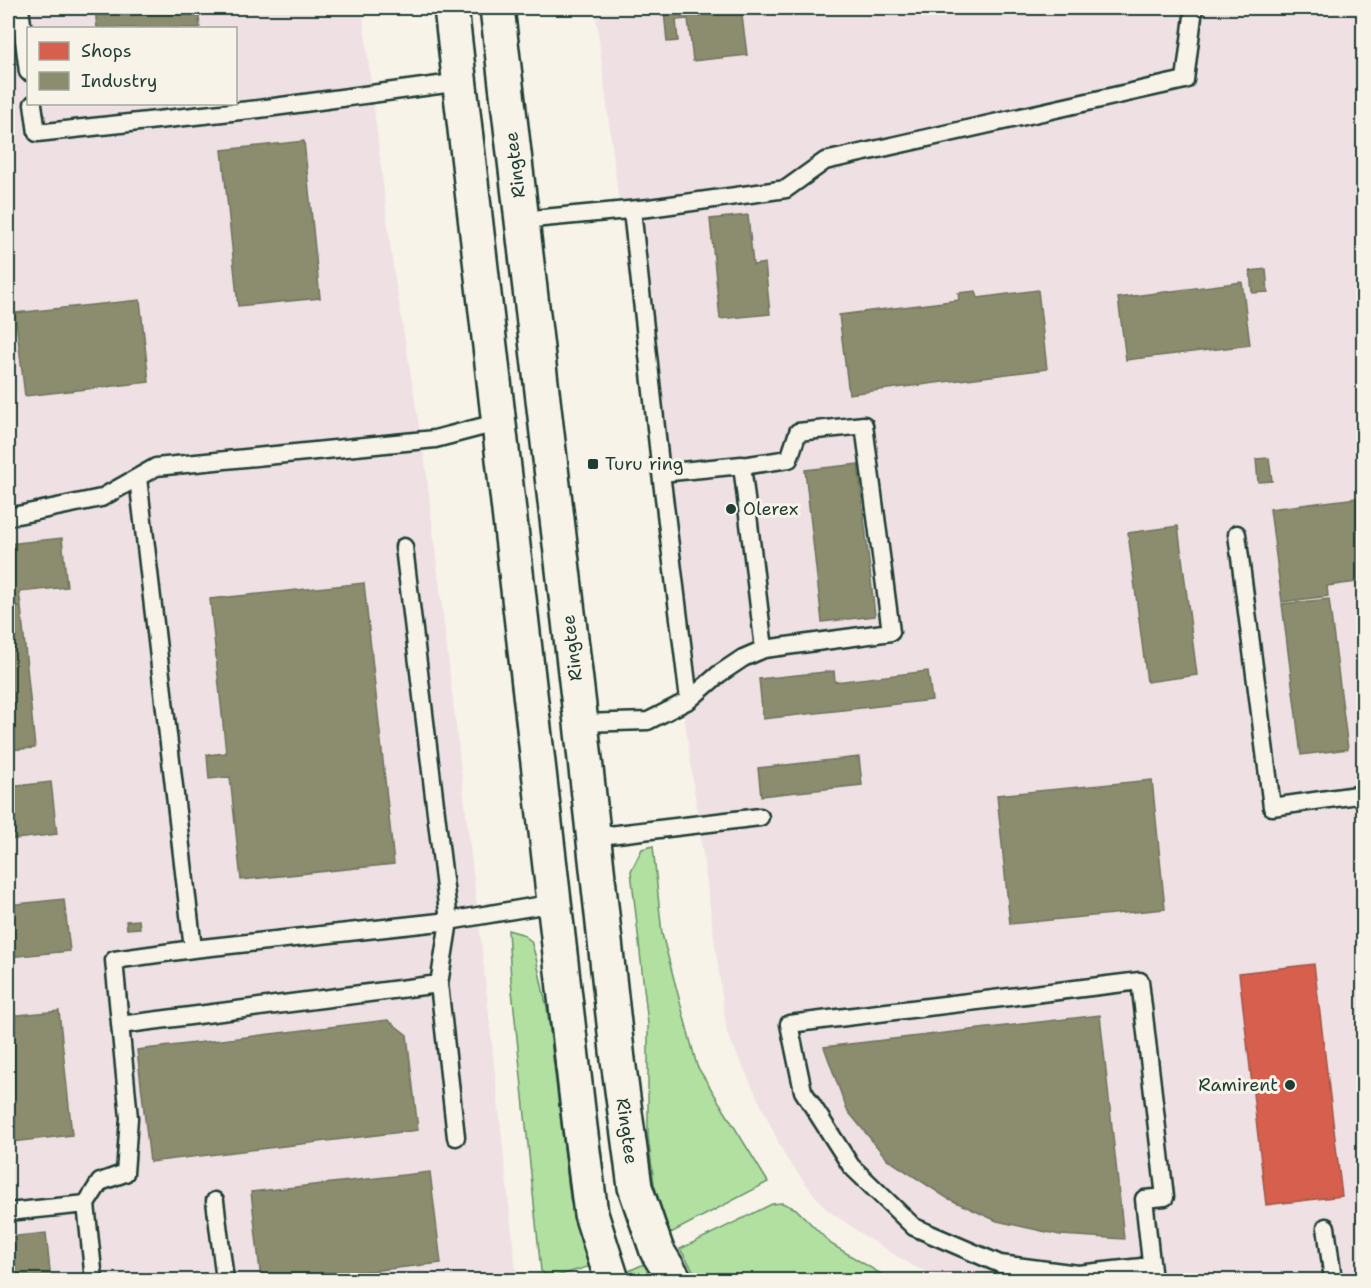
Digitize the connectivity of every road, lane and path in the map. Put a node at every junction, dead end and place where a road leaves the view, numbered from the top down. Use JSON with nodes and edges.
{"nodes":[{"id":1,"x":20,"y":8,"type":"edge"},
{"id":2,"x":452,"y":8,"type":"edge"},
{"id":3,"x":497,"y":8,"type":"edge"},
{"id":4,"x":1194,"y":8,"type":"edge"},
{"id":5,"x":27,"y":64,"type":"edge"},
{"id":6,"x":461,"y":82,"type":"junction"},
{"id":7,"x":33,"y":105,"type":"edge"},
{"id":8,"x":632,"y":210,"type":"junction"},
{"id":9,"x":522,"y":220,"type":"junction"},
{"id":10,"x":500,"y":422,"type":"junction"},
{"id":11,"x":742,"y":466,"type":"junction"},
{"id":12,"x":661,"y":473,"type":"junction"},
{"id":13,"x":138,"y":478,"type":"junction"},
{"id":14,"x":8,"y":517,"type":"edge"},
{"id":15,"x":1237,"y":534,"type":"dead end"},
{"id":16,"x":404,"y":546,"type":"dead end"},
{"id":17,"x":764,"y":649,"type":"junction"},
{"id":18,"x":689,"y":700,"type":"junction"},
{"id":19,"x":581,"y":723,"type":"junction"},
{"id":20,"x":1364,"y":794,"type":"edge"},
{"id":21,"x":760,"y":817,"type":"dead end"},
{"id":22,"x":592,"y":837,"type":"junction"},
{"id":23,"x":555,"y":903,"type":"junction"},
{"id":24,"x":449,"y":921,"type":"junction"},
{"id":25,"x":193,"y":948,"type":"junction"},
{"id":26,"x":439,"y":984,"type":"junction"},
{"id":27,"x":120,"y":1025,"type":"junction"},
{"id":28,"x":456,"y":1137,"type":"dead end"},
{"id":29,"x":215,"y":1201,"type":"dead end"},
{"id":30,"x":86,"y":1204,"type":"junction"},
{"id":31,"x":8,"y":1212,"type":"edge"},
{"id":32,"x":1326,"y":1227,"type":"dead end"},
{"id":33,"x":1152,"y":1273,"type":"edge"},
{"id":34,"x":94,"y":1281,"type":"edge"},
{"id":35,"x":225,"y":1281,"type":"edge"},
{"id":36,"x":612,"y":1281,"type":"edge"},
{"id":37,"x":675,"y":1281,"type":"edge"},
{"id":38,"x":1333,"y":1281,"type":"edge"}],
"edges":[{"from":1,"to":5,"type":"lane"},
{"from":2,"to":6,"type":"main road"},
{"from":3,"to":9,"type":"main road","name":"Ringtee"},
{"from":4,"to":8,"type":"lane"},
{"from":6,"to":7,"type":"lane"},
{"from":6,"to":10,"type":"main road"},
{"from":8,"to":9,"type":"lane"},
{"from":8,"to":12,"type":"lane"},
{"from":9,"to":19,"type":"main road","name":"Ringtee"},
{"from":10,"to":13,"type":"lane"},
{"from":10,"to":23,"type":"main road"},
{"from":11,"to":12,"type":"lane"},
{"from":11,"to":17,"type":"lane"},
{"from":11,"to":17,"type":"lane"},
{"from":12,"to":18,"type":"lane"},
{"from":13,"to":14,"type":"lane"},
{"from":13,"to":25,"type":"lane"},
{"from":15,"to":20,"type":"lane"},
{"from":16,"to":24,"type":"lane"},
{"from":17,"to":18,"type":"lane"},
{"from":18,"to":19,"type":"lane"},
{"from":19,"to":22,"type":"main road","name":"Ringtee"},
{"from":21,"to":22,"type":"lane"},
{"from":22,"to":37,"type":"main road","name":"Ringtee"},
{"from":23,"to":24,"type":"lane"},
{"from":23,"to":36,"type":"main road"},
{"from":24,"to":25,"type":"lane"},
{"from":24,"to":26,"type":"lane"},
{"from":25,"to":27,"type":"lane"},
{"from":26,"to":27,"type":"lane"},
{"from":26,"to":28,"type":"lane"},
{"from":27,"to":30,"type":"lane"},
{"from":29,"to":35,"type":"lane"},
{"from":30,"to":31,"type":"lane"},
{"from":30,"to":34,"type":"lane"},
{"from":32,"to":38,"type":"lane"},
{"from":33,"to":33,"type":"lane"}]}
